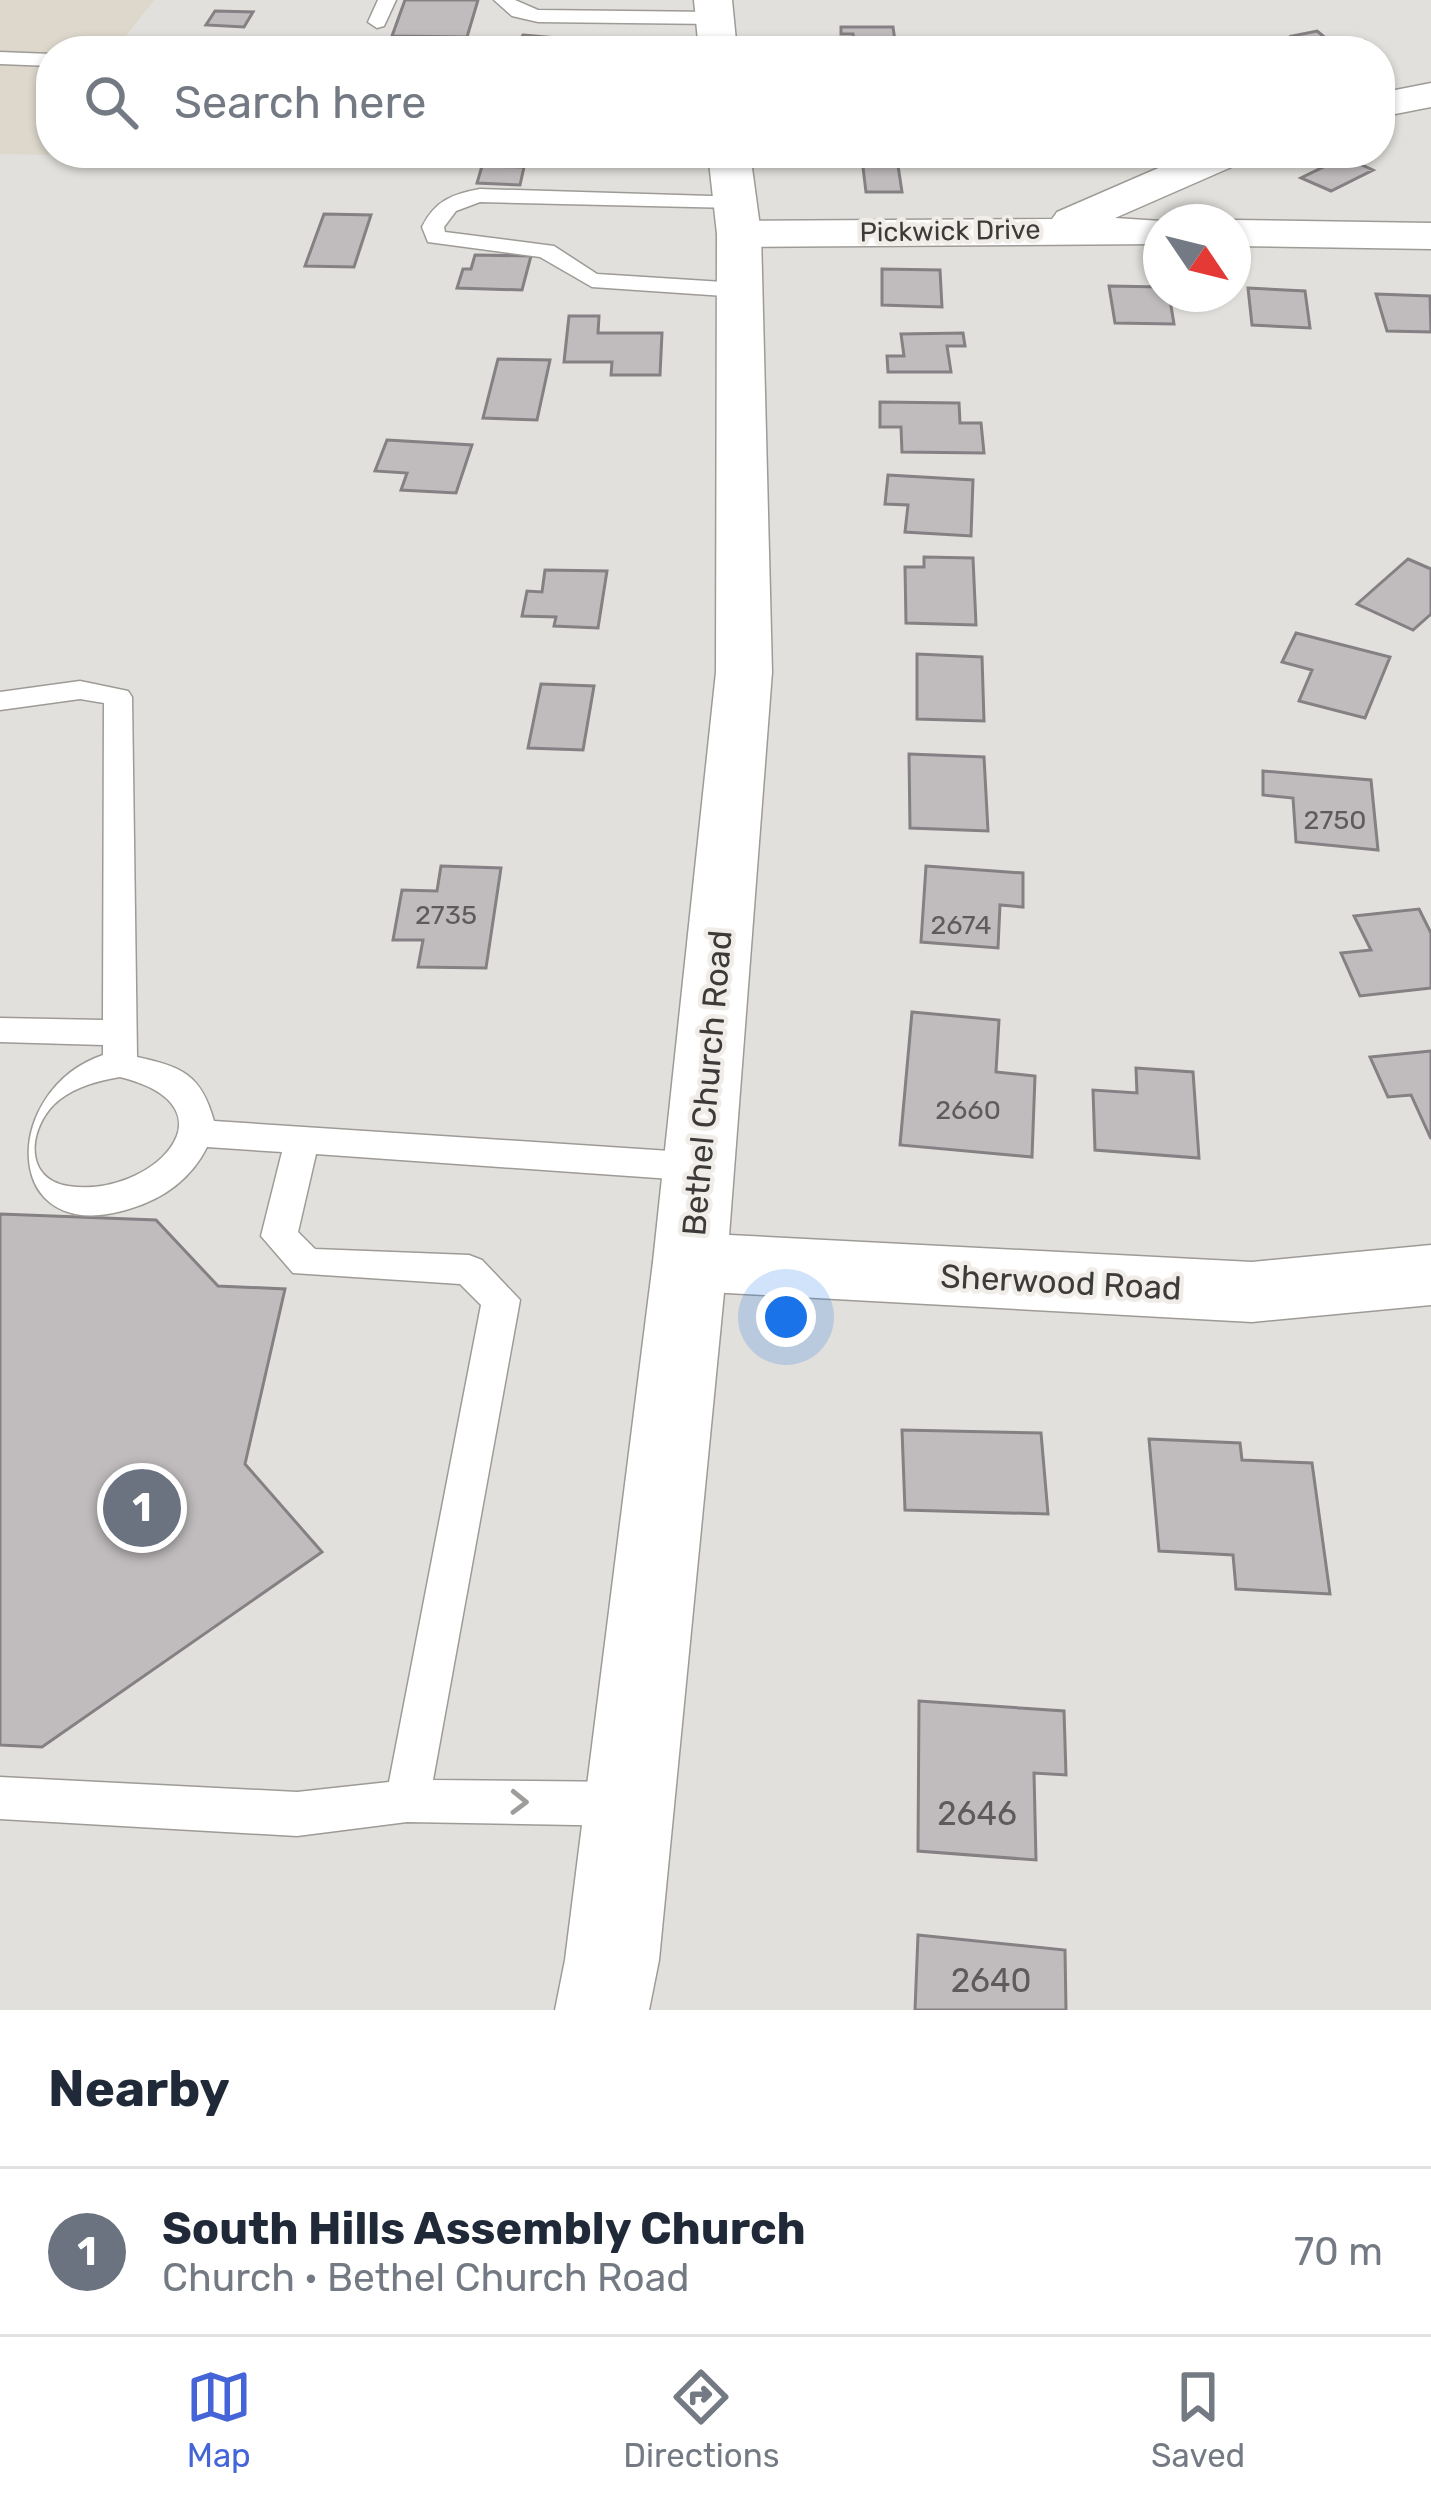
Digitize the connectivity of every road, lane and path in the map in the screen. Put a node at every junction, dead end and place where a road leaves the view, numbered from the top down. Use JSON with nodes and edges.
{"nodes":[{"id":1,"x":387,"y":0,"type":"edge"},
{"id":2,"x":503,"y":0,"type":"edge"},
{"id":3,"x":377,"y":22,"type":"dead end"},
{"id":4,"x":715,"y":23,"type":"edge"},
{"id":5,"x":0,"y":58,"type":"edge"},
{"id":6,"x":36,"y":59,"type":"edge"},
{"id":7,"x":1431,"y":95,"type":"edge"},
{"id":8,"x":1395,"y":101,"type":"edge"},
{"id":9,"x":1194,"y":168,"type":"edge"},
{"id":10,"x":735,"y":220,"type":"edge"},
{"id":11,"x":1052,"y":230,"type":"junction"},
{"id":12,"x":1143,"y":231,"type":"edge"},
{"id":13,"x":1251,"y":232,"type":"edge"},
{"id":14,"x":1431,"y":236,"type":"edge"},
{"id":15,"x":0,"y":700,"type":"edge"},
{"id":16,"x":0,"y":1030,"type":"edge"},
{"id":17,"x":120,"y":1049,"type":"junction"},
{"id":18,"x":197,"y":1133,"type":"junction"},
{"id":19,"x":303,"y":1137,"type":"junction"},
{"id":20,"x":700,"y":1167,"type":"junction"},
{"id":21,"x":690,"y":1262,"type":"junction"},
{"id":22,"x":1431,"y":1275,"type":"edge"},
{"id":23,"x":0,"y":1798,"type":"edge"},
{"id":24,"x":407,"y":1801,"type":"junction"},
{"id":25,"x":630,"y":1804,"type":"junction"},
{"id":26,"x":602,"y":2010,"type":"edge"}],
"edges":[{"from":1,"to":3,"type":"lane"},
{"from":2,"to":4,"type":"lane"},
{"from":5,"to":6,"type":"lane"},
{"from":7,"to":8,"type":"street"},
{"from":9,"to":11,"type":"street"},
{"from":10,"to":10,"type":"lane"},
{"from":10,"to":11,"type":"street","name":"Pickwick Drive"},
{"from":10,"to":20,"type":"street","name":"Bethel Church Road"},
{"from":11,"to":12,"type":"street","name":"Pickwick Drive"},
{"from":13,"to":14,"type":"street"},
{"from":15,"to":17,"type":"lane"},
{"from":16,"to":17,"type":"lane"},
{"from":17,"to":18,"type":"lane"},
{"from":17,"to":18,"type":"lane"},
{"from":18,"to":19,"type":"lane"},
{"from":19,"to":20,"type":"lane"},
{"from":19,"to":24,"type":"lane"},
{"from":20,"to":21,"type":"street","name":"Bethel Church Road"},
{"from":21,"to":22,"type":"street","name":"Sherwood Road"},
{"from":21,"to":25,"type":"street","name":"Bethel Church Road"},
{"from":23,"to":24,"type":"lane"},
{"from":24,"to":25,"type":"lane","one_way":true},
{"from":25,"to":26,"type":"street","name":"Bethel Church Road"}]}
